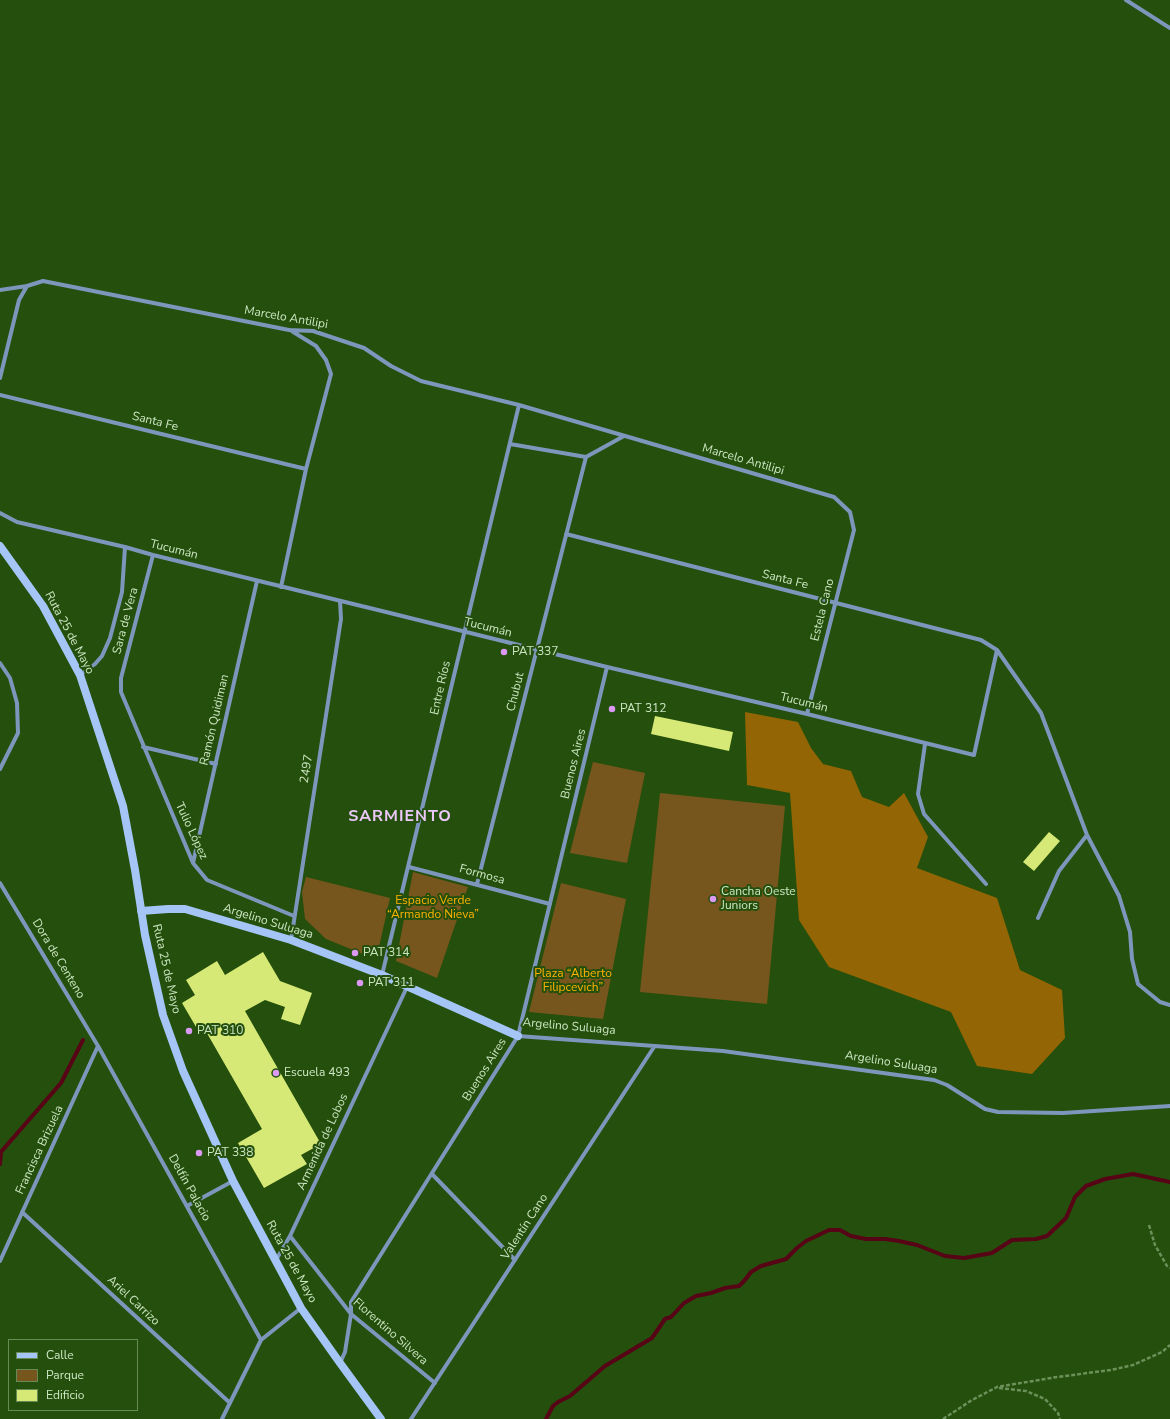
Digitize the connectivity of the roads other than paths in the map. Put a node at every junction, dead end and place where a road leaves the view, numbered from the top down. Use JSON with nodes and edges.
{"nodes":[{"id":1,"x":1126,"y":0,"type":"edge"},
{"id":2,"x":1170,"y":28,"type":"edge"},
{"id":3,"x":26,"y":286,"type":"junction"},
{"id":4,"x":0,"y":290,"type":"edge"},
{"id":5,"x":289,"y":330,"type":"junction"},
{"id":6,"x":0,"y":378,"type":"edge"},
{"id":7,"x":0,"y":395,"type":"edge"},
{"id":8,"x":519,"y":406,"type":"junction"},
{"id":9,"x":624,"y":436,"type":"junction"},
{"id":10,"x":510,"y":444,"type":"junction"},
{"id":11,"x":586,"y":458,"type":"junction"},
{"id":12,"x":306,"y":469,"type":"junction"},
{"id":13,"x":850,"y":512,"type":"joint"},
{"id":14,"x":0,"y":513,"type":"edge"},
{"id":15,"x":566,"y":534,"type":"junction"},
{"id":16,"x":0,"y":546,"type":"edge"},
{"id":17,"x":125,"y":547,"type":"junction"},
{"id":18,"x":153,"y":556,"type":"junction"},
{"id":19,"x":257,"y":581,"type":"junction"},
{"id":20,"x":281,"y":587,"type":"junction"},
{"id":21,"x":340,"y":601,"type":"junction"},
{"id":22,"x":836,"y":603,"type":"junction"},
{"id":23,"x":465,"y":632,"type":"junction"},
{"id":24,"x":537,"y":650,"type":"junction"},
{"id":25,"x":997,"y":650,"type":"junction"},
{"id":26,"x":0,"y":663,"type":"edge"},
{"id":27,"x":607,"y":667,"type":"junction"},
{"id":28,"x":80,"y":675,"type":"junction"},
{"id":29,"x":121,"y":692,"type":"joint"},
{"id":30,"x":807,"y":714,"type":"junction"},
{"id":31,"x":925,"y":744,"type":"junction"},
{"id":32,"x":143,"y":747,"type":"junction"},
{"id":33,"x":216,"y":764,"type":"junction"},
{"id":34,"x":0,"y":769,"type":"edge"},
{"id":35,"x":1087,"y":835,"type":"junction"},
{"id":36,"x":193,"y":863,"type":"junction"},
{"id":37,"x":409,"y":867,"type":"junction"},
{"id":38,"x":0,"y":883,"type":"edge"},
{"id":39,"x":477,"y":884,"type":"junction"},
{"id":40,"x":986,"y":884,"type":"dead end"},
{"id":41,"x":550,"y":904,"type":"junction"},
{"id":42,"x":141,"y":911,"type":"junction"},
{"id":43,"x":294,"y":916,"type":"junction"},
{"id":44,"x":1038,"y":918,"type":"dead end"},
{"id":45,"x":291,"y":940,"type":"junction"},
{"id":46,"x":382,"y":975,"type":"junction"},
{"id":47,"x":407,"y":987,"type":"junction"},
{"id":48,"x":1170,"y":1005,"type":"edge"},
{"id":49,"x":518,"y":1036,"type":"junction"},
{"id":50,"x":98,"y":1046,"type":"junction"},
{"id":51,"x":654,"y":1047,"type":"junction"},
{"id":52,"x":1170,"y":1106,"type":"edge"},
{"id":53,"x":432,"y":1174,"type":"junction"},
{"id":54,"x":233,"y":1181,"type":"junction"},
{"id":55,"x":188,"y":1206,"type":"junction"},
{"id":56,"x":22,"y":1212,"type":"junction"},
{"id":57,"x":290,"y":1236,"type":"junction"},
{"id":58,"x":515,"y":1260,"type":"junction"},
{"id":59,"x":0,"y":1261,"type":"edge"},
{"id":60,"x":275,"y":1261,"type":"junction"},
{"id":61,"x":302,"y":1308,"type":"junction"},
{"id":62,"x":351,"y":1314,"type":"junction"},
{"id":63,"x":262,"y":1340,"type":"junction"},
{"id":64,"x":340,"y":1363,"type":"junction"},
{"id":65,"x":435,"y":1383,"type":"junction"},
{"id":66,"x":230,"y":1403,"type":"junction"},
{"id":67,"x":222,"y":1419,"type":"edge"},
{"id":68,"x":381,"y":1419,"type":"edge"},
{"id":69,"x":412,"y":1419,"type":"edge"}],
"edges":[{"from":1,"to":2,"type":"street"},
{"from":3,"to":4,"type":"street","name":"Marcelo Antilipi"},
{"from":3,"to":5,"type":"street","name":"Marcelo Antilipi"},
{"from":3,"to":6,"type":"street"},
{"from":5,"to":8,"type":"street","name":"Marcelo Antilipi"},
{"from":5,"to":12,"type":"street"},
{"from":7,"to":12,"type":"street","name":"Santa Fe"},
{"from":8,"to":9,"type":"street","name":"Marcelo Antilipi"},
{"from":8,"to":10,"type":"street","name":"Entre Ríos"},
{"from":9,"to":11,"type":"street"},
{"from":9,"to":13,"type":"street","name":"Marcelo Antilipi"},
{"from":10,"to":11,"type":"street"},
{"from":10,"to":23,"type":"street","name":"Entre Ríos"},
{"from":11,"to":15,"type":"street","name":"Chubut"},
{"from":12,"to":20,"type":"street"},
{"from":13,"to":22,"type":"street","name":"Estela Cano"},
{"from":14,"to":17,"type":"street","name":"Tucumán"},
{"from":15,"to":22,"type":"street","name":"Santa Fe"},
{"from":15,"to":24,"type":"street","name":"Chubut"},
{"from":16,"to":28,"type":"main road","name":"Ruta 25 de Mayo"},
{"from":17,"to":18,"type":"street","name":"Tucumán"},
{"from":17,"to":28,"type":"street"},
{"from":18,"to":19,"type":"street","name":"Tucumán"},
{"from":18,"to":29,"type":"street","name":"Sara de Vera"},
{"from":19,"to":20,"type":"street","name":"Tucumán"},
{"from":19,"to":33,"type":"street","name":"Ramón Quidiman"},
{"from":20,"to":21,"type":"street","name":"Tucumán"},
{"from":21,"to":23,"type":"street","name":"Tucumán"},
{"from":21,"to":43,"type":"street","name":"2497"},
{"from":22,"to":25,"type":"street","name":"Santa Fe"},
{"from":22,"to":30,"type":"street","name":"Estela Cano"},
{"from":23,"to":24,"type":"street","name":"Tucumán"},
{"from":23,"to":37,"type":"street","name":"Entre Ríos"},
{"from":24,"to":27,"type":"street","name":"Tucumán"},
{"from":24,"to":39,"type":"street","name":"Chubut"},
{"from":25,"to":31,"type":"street","name":"Tucumán"},
{"from":25,"to":35,"type":"street"},
{"from":26,"to":34,"type":"street"},
{"from":27,"to":30,"type":"street","name":"Tucumán"},
{"from":27,"to":41,"type":"street","name":"Buenos Aires"},
{"from":28,"to":42,"type":"main road","name":"Ruta 25 de Mayo"},
{"from":29,"to":32,"type":"street","name":"Tulio López"},
{"from":30,"to":31,"type":"street","name":"Tucumán"},
{"from":31,"to":40,"type":"street"},
{"from":32,"to":33,"type":"street"},
{"from":32,"to":36,"type":"street","name":"Tulio López"},
{"from":33,"to":36,"type":"street","name":"Ramón Quidiman"},
{"from":35,"to":44,"type":"street"},
{"from":35,"to":48,"type":"street"},
{"from":36,"to":43,"type":"street","name":"Tulio López"},
{"from":37,"to":39,"type":"street","name":"Formosa"},
{"from":37,"to":46,"type":"street","name":"Entre Ríos"},
{"from":38,"to":50,"type":"street","name":"Dora de Centeno"},
{"from":39,"to":41,"type":"street","name":"Formosa"},
{"from":41,"to":49,"type":"street","name":"Buenos Aires"},
{"from":42,"to":45,"type":"main road","name":"Argelino Suluaga"},
{"from":42,"to":54,"type":"main road","name":"Ruta 25 de Mayo"},
{"from":43,"to":45,"type":"street","name":"2497"},
{"from":45,"to":46,"type":"main road","name":"Argelino Suluaga"},
{"from":46,"to":47,"type":"main road","name":"Argelino Suluaga"},
{"from":47,"to":49,"type":"main road","name":"Argelino Suluaga"},
{"from":47,"to":57,"type":"street","name":"Armenida de Lobos"},
{"from":49,"to":51,"type":"street","name":"Argelino Suluaga"},
{"from":49,"to":53,"type":"street","name":"Buenos Aires"},
{"from":50,"to":55,"type":"street","name":"Delfín Palacio"},
{"from":50,"to":56,"type":"street","name":"Francisca Brizuela"},
{"from":51,"to":52,"type":"street","name":"Argelino Suluaga"},
{"from":51,"to":58,"type":"street","name":"Valentín Cano"},
{"from":53,"to":58,"type":"street"},
{"from":53,"to":62,"type":"street","name":"Buenos Aires"},
{"from":54,"to":55,"type":"street"},
{"from":54,"to":60,"type":"main road","name":"Ruta 25 de Mayo"},
{"from":55,"to":63,"type":"street","name":"Delfín Palacio"},
{"from":56,"to":59,"type":"street","name":"Francisca Brizuela"},
{"from":56,"to":66,"type":"street","name":"Ariel Carrizo"},
{"from":57,"to":60,"type":"street","name":"Armenida de Lobos"},
{"from":57,"to":62,"type":"street","name":"Florentino Silvera"},
{"from":58,"to":65,"type":"street","name":"Valentín Cano"},
{"from":60,"to":61,"type":"main road","name":"Ruta 25 de Mayo"},
{"from":61,"to":63,"type":"street"},
{"from":61,"to":64,"type":"main road","name":"Ruta 25 de Mayo"},
{"from":62,"to":64,"type":"street","name":"Buenos Aires"},
{"from":62,"to":65,"type":"street","name":"Florentino Silvera"},
{"from":63,"to":66,"type":"street"},
{"from":64,"to":68,"type":"main road","name":"Ruta 25 de Mayo"},
{"from":65,"to":69,"type":"street","name":"Valentín Cano"},
{"from":66,"to":67,"type":"street"}]}
